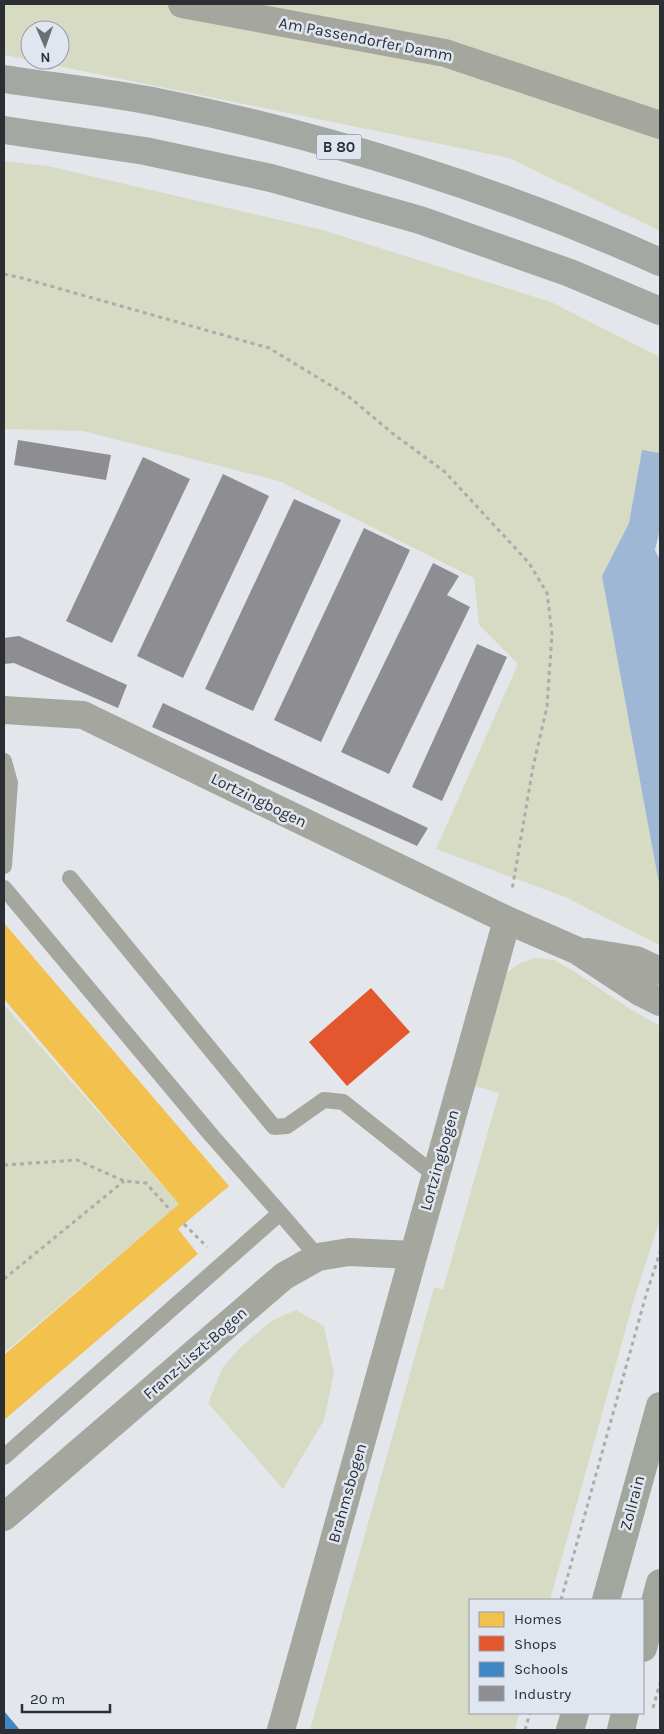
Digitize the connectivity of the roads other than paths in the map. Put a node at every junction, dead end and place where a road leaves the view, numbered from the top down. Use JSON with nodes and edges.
{"nodes":[{"id":1,"x":182,"y":4,"type":"edge"},
{"id":2,"x":4,"y":79,"type":"edge"},
{"id":3,"x":660,"y":125,"type":"edge"},
{"id":4,"x":4,"y":130,"type":"edge"},
{"id":5,"x":660,"y":262,"type":"edge"},
{"id":6,"x":660,"y":311,"type":"edge"},
{"id":7,"x":4,"y":710,"type":"edge"},
{"id":8,"x":4,"y":761,"type":"edge"},
{"id":9,"x":4,"y":866,"type":"edge"},
{"id":10,"x":70,"y":878,"type":"dead end"},
{"id":11,"x":4,"y":888,"type":"edge"},
{"id":12,"x":506,"y":920,"type":"junction"},
{"id":13,"x":578,"y":951,"type":"junction"},
{"id":14,"x":660,"y":971,"type":"edge"},
{"id":15,"x":660,"y":1002,"type":"edge"},
{"id":16,"x":435,"y":1175,"type":"junction"},
{"id":17,"x":280,"y":1213,"type":"junction"},
{"id":18,"x":413,"y":1255,"type":"junction"},
{"id":19,"x":318,"y":1257,"type":"junction"},
{"id":20,"x":660,"y":1406,"type":"edge"},
{"id":21,"x":4,"y":1457,"type":"edge"},
{"id":22,"x":4,"y":1517,"type":"edge"},
{"id":23,"x":660,"y":1583,"type":"edge"},
{"id":24,"x":606,"y":1599,"type":"edge"},
{"id":25,"x":644,"y":1644,"type":"edge"},
{"id":26,"x":575,"y":1714,"type":"edge"},
{"id":27,"x":625,"y":1714,"type":"edge"},
{"id":28,"x":281,"y":1730,"type":"edge"},
{"id":29,"x":570,"y":1730,"type":"edge"},
{"id":30,"x":621,"y":1730,"type":"edge"}],
"edges":[{"from":1,"to":3,"type":"street","name":"Am Passendorfer Damm"},
{"from":2,"to":5,"type":"highway","number":"B 80"},
{"from":4,"to":6,"type":"highway"},
{"from":7,"to":12,"type":"street","name":"Lortzingbogen"},
{"from":8,"to":9,"type":"lane"},
{"from":10,"to":16,"type":"lane"},
{"from":11,"to":17,"type":"lane"},
{"from":12,"to":13,"type":"street","name":"Lortzingbogen"},
{"from":12,"to":16,"type":"street","name":"Lortzingbogen"},
{"from":13,"to":14,"type":"street","name":"Lortzingbogen"},
{"from":13,"to":15,"type":"street","name":"Lortzingbogen"},
{"from":16,"to":18,"type":"street","name":"Lortzingbogen"},
{"from":17,"to":19,"type":"lane"},
{"from":17,"to":21,"type":"lane"},
{"from":18,"to":19,"type":"street","name":"Franz-Liszt-Bogen"},
{"from":18,"to":28,"type":"street","name":"Brahmsbogen"},
{"from":19,"to":22,"type":"street","name":"Franz-Liszt-Bogen"},
{"from":20,"to":24,"type":"main road","name":"Zollrain"},
{"from":23,"to":25,"type":"main road"},
{"from":26,"to":29,"type":"main road"},
{"from":27,"to":30,"type":"main road"}]}
